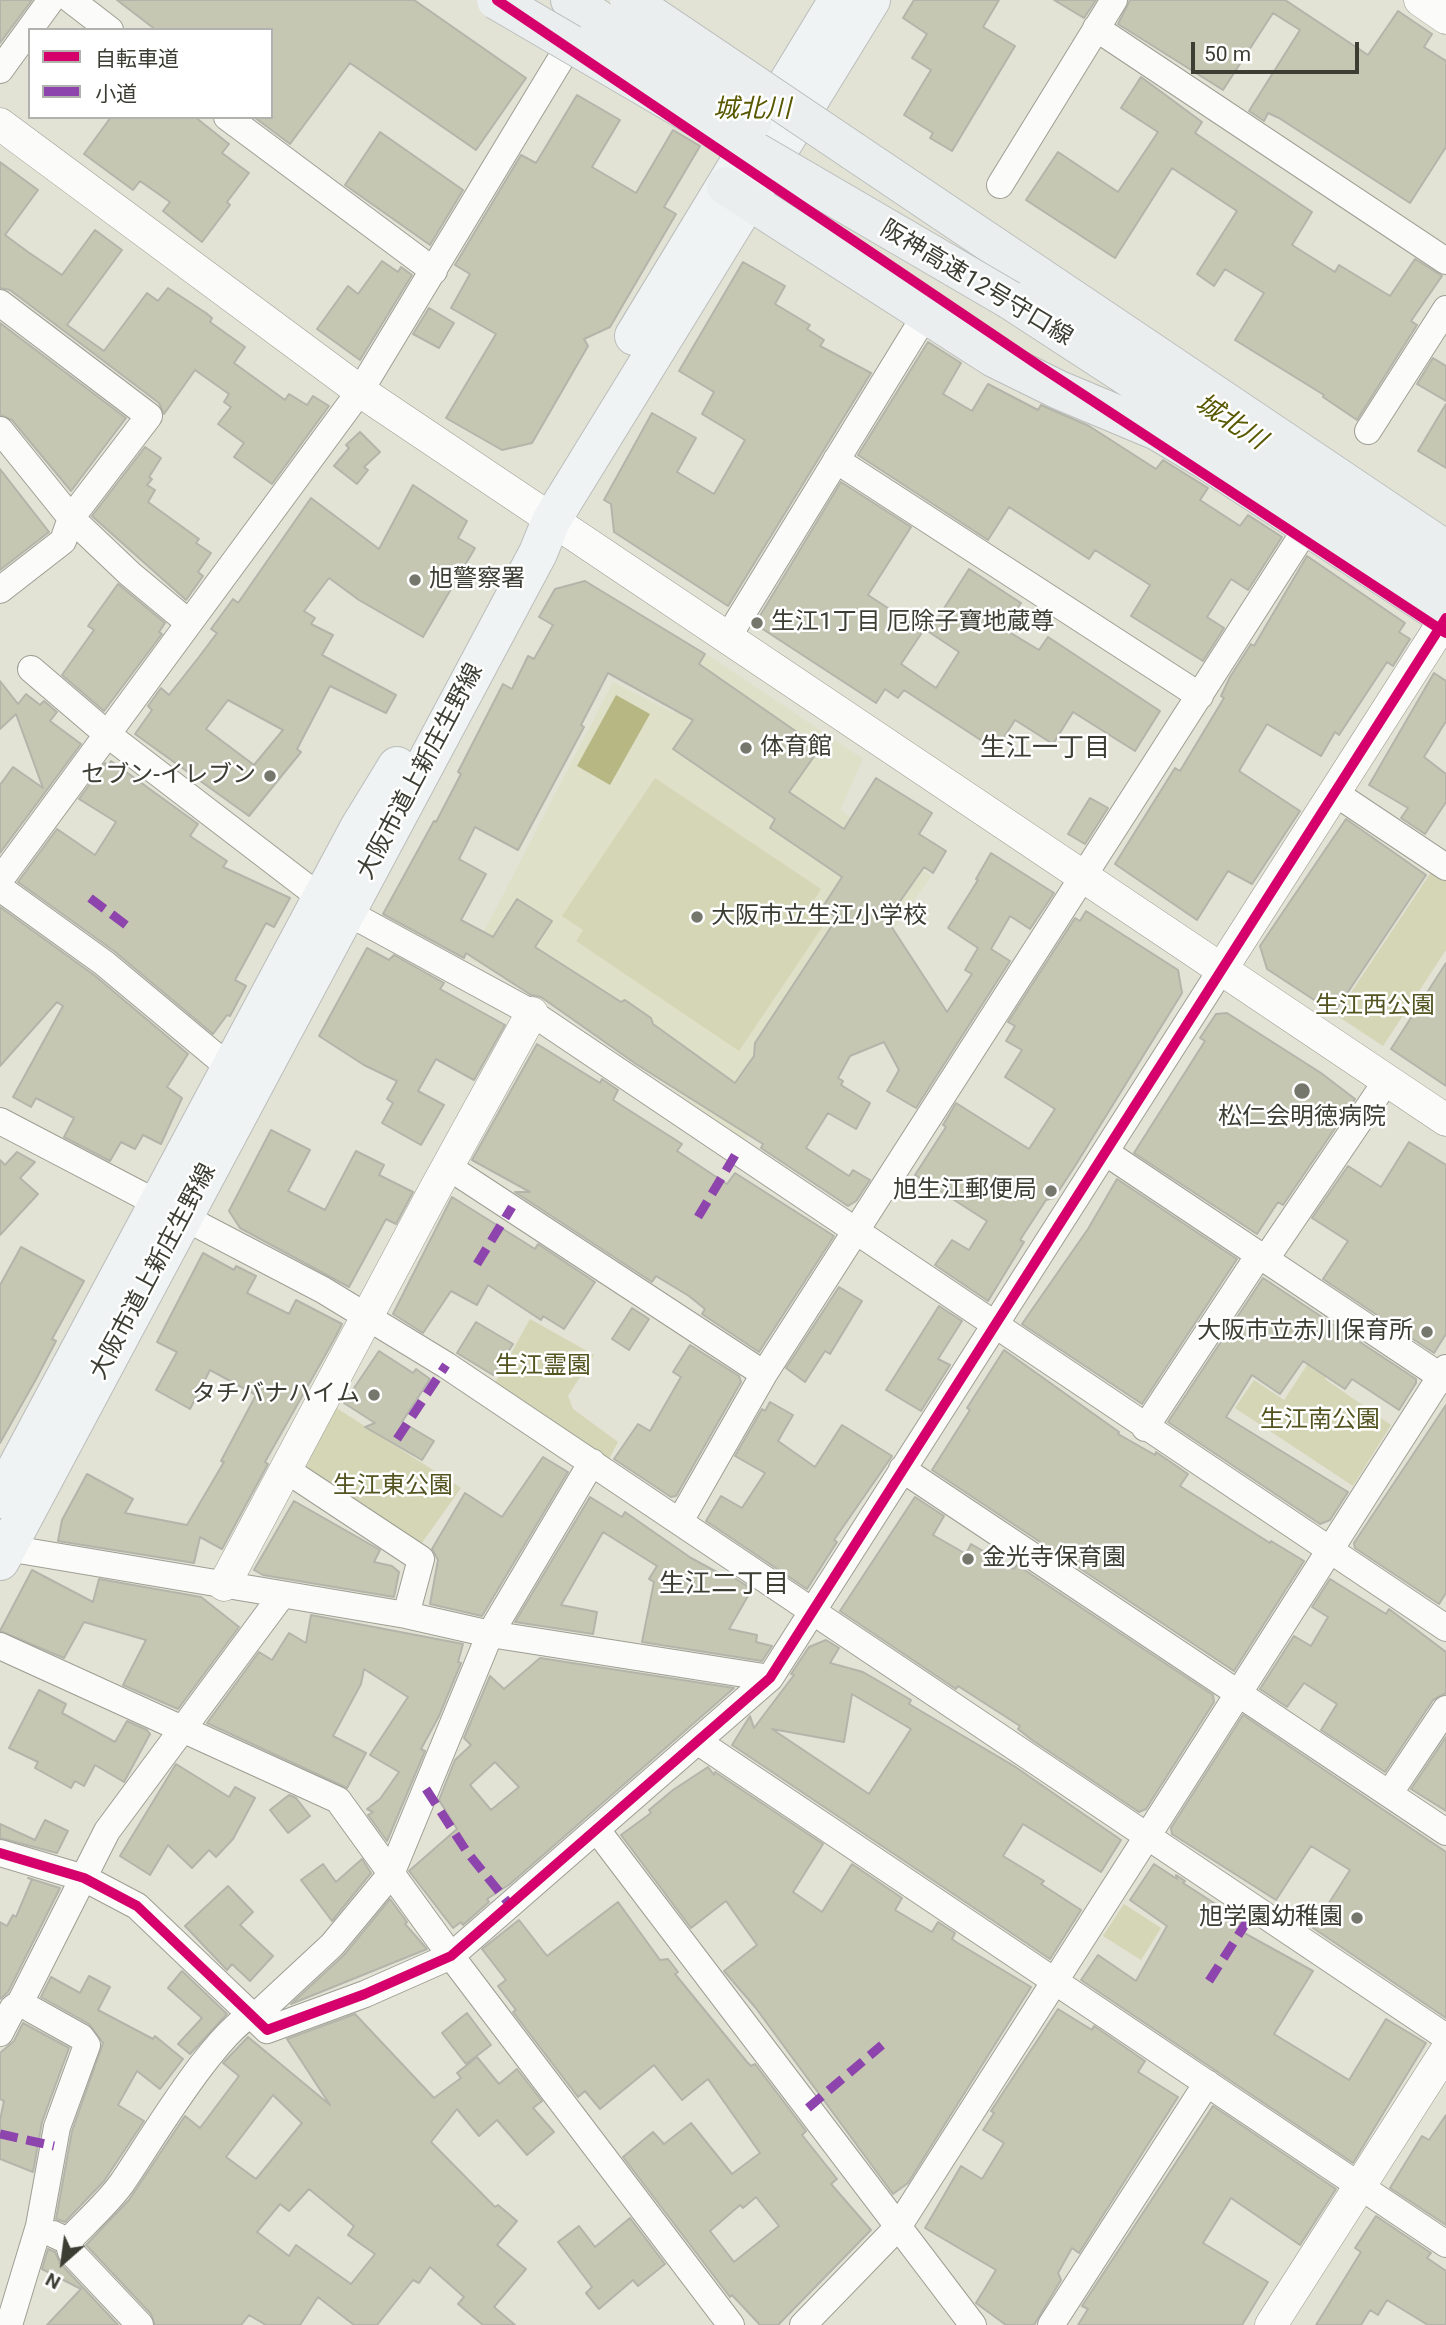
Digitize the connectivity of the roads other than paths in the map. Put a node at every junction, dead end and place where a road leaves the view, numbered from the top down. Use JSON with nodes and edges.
{"nodes":[{"id":1,"x":51,"y":0,"type":"edge"},
{"id":2,"x":71,"y":0,"type":"edge"},
{"id":3,"x":496,"y":0,"type":"edge"},
{"id":4,"x":570,"y":0,"type":"edge"},
{"id":5,"x":629,"y":0,"type":"edge"},
{"id":6,"x":666,"y":0,"type":"edge"},
{"id":7,"x":838,"y":0,"type":"edge"},
{"id":8,"x":871,"y":0,"type":"edge"},
{"id":9,"x":1114,"y":0,"type":"edge"},
{"id":10,"x":1420,"y":0,"type":"edge"},
{"id":11,"x":1446,"y":18,"type":"edge"},
{"id":12,"x":31,"y":28,"type":"edge"},
{"id":13,"x":107,"y":28,"type":"edge"},
{"id":14,"x":1096,"y":28,"type":"junction"},
{"id":15,"x":28,"y":32,"type":"edge"},
{"id":16,"x":562,"y":57,"type":"dead end"},
{"id":17,"x":818,"y":61,"type":"junction"},
{"id":18,"x":0,"y":70,"type":"edge"},
{"id":19,"x":230,"y":119,"type":"edge"},
{"id":20,"x":0,"y":124,"type":"edge"},
{"id":21,"x":853,"y":151,"type":"junction"},
{"id":22,"x":1000,"y":185,"type":"dead end"},
{"id":23,"x":742,"y":187,"type":"junction"},
{"id":24,"x":1446,"y":261,"type":"edge"},
{"id":25,"x":434,"y":271,"type":"junction"},
{"id":26,"x":990,"y":287,"type":"junction"},
{"id":27,"x":0,"y":303,"type":"edge"},
{"id":28,"x":1446,"y":309,"type":"edge"},
{"id":29,"x":918,"y":327,"type":"dead end"},
{"id":30,"x":360,"y":391,"type":"junction"},
{"id":31,"x":0,"y":430,"type":"edge"},
{"id":32,"x":1367,"y":431,"type":"dead end"},
{"id":33,"x":836,"y":460,"type":"junction"},
{"id":34,"x":541,"y":514,"type":"junction"},
{"id":35,"x":71,"y":518,"type":"junction"},
{"id":36,"x":1297,"y":543,"type":"dead end"},
{"id":37,"x":1446,"y":550,"type":"edge"},
{"id":38,"x":1446,"y":584,"type":"edge"},
{"id":39,"x":0,"y":590,"type":"edge"},
{"id":40,"x":189,"y":623,"type":"junction"},
{"id":41,"x":1442,"y":624,"type":"edge"},
{"id":42,"x":728,"y":638,"type":"junction"},
{"id":43,"x":32,"y":669,"type":"dead end"},
{"id":44,"x":1200,"y":696,"type":"junction"},
{"id":45,"x":107,"y":734,"type":"junction"},
{"id":46,"x":1335,"y":793,"type":"junction"},
{"id":47,"x":1446,"y":867,"type":"edge"},
{"id":48,"x":1084,"y":877,"type":"junction"},
{"id":49,"x":0,"y":880,"type":"edge"},
{"id":50,"x":0,"y":888,"type":"edge"},
{"id":51,"x":333,"y":906,"type":"junction"},
{"id":52,"x":1221,"y":970,"type":"junction"},
{"id":53,"x":532,"y":1013,"type":"junction"},
{"id":54,"x":230,"y":1068,"type":"junction"},
{"id":55,"x":1387,"y":1080,"type":"junction"},
{"id":56,"x":1446,"y":1120,"type":"edge"},
{"id":57,"x":0,"y":1121,"type":"edge"},
{"id":58,"x":1105,"y":1152,"type":"junction"},
{"id":59,"x":447,"y":1166,"type":"junction"},
{"id":60,"x":170,"y":1211,"type":"junction"},
{"id":61,"x":856,"y":1231,"type":"junction"},
{"id":62,"x":1262,"y":1257,"type":"junction"},
{"id":63,"x":367,"y":1317,"type":"junction"},
{"id":64,"x":995,"y":1325,"type":"junction"},
{"id":65,"x":764,"y":1374,"type":"junction"},
{"id":66,"x":1444,"y":1375,"type":"edge"},
{"id":67,"x":1145,"y":1428,"type":"junction"},
{"id":68,"x":592,"y":1462,"type":"junction"},
{"id":69,"x":285,"y":1469,"type":"junction"},
{"id":70,"x":902,"y":1469,"type":"junction"},
{"id":71,"x":0,"y":1499,"type":"edge"},
{"id":72,"x":680,"y":1521,"type":"junction"},
{"id":73,"x":1330,"y":1550,"type":"junction"},
{"id":74,"x":4,"y":1554,"type":"edge"},
{"id":75,"x":224,"y":1585,"type":"junction"},
{"id":76,"x":282,"y":1595,"type":"junction"},
{"id":77,"x":811,"y":1612,"type":"junction"},
{"id":78,"x":406,"y":1615,"type":"junction"},
{"id":79,"x":1446,"y":1628,"type":"edge"},
{"id":80,"x":490,"y":1634,"type":"junction"},
{"id":81,"x":0,"y":1646,"type":"edge"},
{"id":82,"x":770,"y":1678,"type":"junction"},
{"id":83,"x":1238,"y":1694,"type":"junction"},
{"id":84,"x":1446,"y":1709,"type":"edge"},
{"id":85,"x":182,"y":1728,"type":"junction"},
{"id":86,"x":700,"y":1742,"type":"junction"},
{"id":87,"x":1389,"y":1794,"type":"junction"},
{"id":88,"x":597,"y":1830,"type":"junction"},
{"id":89,"x":1446,"y":1832,"type":"edge"},
{"id":90,"x":1146,"y":1838,"type":"junction"},
{"id":91,"x":0,"y":1853,"type":"edge"},
{"id":92,"x":391,"y":1874,"type":"junction"},
{"id":93,"x":84,"y":1878,"type":"junction"},
{"id":94,"x":451,"y":1956,"type":"junction"},
{"id":95,"x":1054,"y":1982,"type":"junction"},
{"id":96,"x":20,"y":2003,"type":"junction"},
{"id":97,"x":248,"y":2013,"type":"junction"},
{"id":98,"x":0,"y":2033,"type":"edge"},
{"id":99,"x":1446,"y":2037,"type":"edge"},
{"id":100,"x":1446,"y":2051,"type":"edge"},
{"id":101,"x":1207,"y":2083,"type":"junction"},
{"id":102,"x":1360,"y":2187,"type":"junction"},
{"id":103,"x":40,"y":2226,"type":"junction"},
{"id":104,"x":898,"y":2227,"type":"junction"},
{"id":105,"x":68,"y":2241,"type":"junction"},
{"id":106,"x":1446,"y":2244,"type":"edge"},
{"id":107,"x":9,"y":2325,"type":"edge"},
{"id":108,"x":140,"y":2325,"type":"edge"},
{"id":109,"x":731,"y":2325,"type":"edge"},
{"id":110,"x":803,"y":2325,"type":"edge"},
{"id":111,"x":973,"y":2325,"type":"edge"},
{"id":112,"x":1051,"y":2325,"type":"edge"},
{"id":113,"x":1271,"y":2325,"type":"edge"}],
"edges":[{"from":1,"to":12,"type":"street"},
{"from":2,"to":13,"type":"street"},
{"from":3,"to":26,"type":"highway","name":"阪神高速12号守口線","bridge":true},
{"from":4,"to":26,"type":"highway","bridge":true},
{"from":5,"to":21,"type":"highway","name":"阪神高速12号守口線","bridge":true},
{"from":6,"to":21,"type":"highway","bridge":true},
{"from":7,"to":17,"type":"main road","name":"大阪市道上新庄生野線"},
{"from":8,"to":17,"type":"main road","name":"大阪市道上新庄生野線"},
{"from":9,"to":14,"type":"street"},
{"from":10,"to":11,"type":"street"},
{"from":14,"to":22,"type":"street"},
{"from":14,"to":24,"type":"street"},
{"from":15,"to":18,"type":"street"},
{"from":16,"to":25,"type":"street"},
{"from":17,"to":23,"type":"main road","name":"大阪市道上新庄生野線","bridge":true},
{"from":19,"to":25,"type":"street"},
{"from":20,"to":30,"type":"street"},
{"from":21,"to":37,"type":"highway","name":"阪神高速12号守口線"},
{"from":23,"to":34,"type":"main road","name":"大阪市道上新庄生野線"},
{"from":23,"to":41,"type":"highway"},
{"from":25,"to":30,"type":"street"},
{"from":26,"to":38,"type":"highway","name":"阪神高速12号守口線","bridge":true},
{"from":27,"to":35,"type":"street"},
{"from":28,"to":32,"type":"street"},
{"from":29,"to":33,"type":"street"},
{"from":30,"to":34,"type":"street"},
{"from":30,"to":40,"type":"street"},
{"from":31,"to":35,"type":"street"},
{"from":33,"to":42,"type":"street"},
{"from":33,"to":44,"type":"street"},
{"from":34,"to":42,"type":"street"},
{"from":34,"to":51,"type":"main road","name":"大阪市道上新庄生野線"},
{"from":35,"to":39,"type":"street"},
{"from":35,"to":40,"type":"street"},
{"from":36,"to":44,"type":"street"},
{"from":40,"to":45,"type":"street"},
{"from":41,"to":46,"type":"street"},
{"from":42,"to":48,"type":"street"},
{"from":43,"to":45,"type":"street"},
{"from":44,"to":48,"type":"street"},
{"from":45,"to":49,"type":"street"},
{"from":45,"to":51,"type":"street"},
{"from":46,"to":47,"type":"street"},
{"from":46,"to":52,"type":"street"},
{"from":48,"to":52,"type":"street"},
{"from":48,"to":61,"type":"street"},
{"from":50,"to":54,"type":"street"},
{"from":51,"to":53,"type":"street"},
{"from":51,"to":54,"type":"main road","name":"大阪市道上新庄生野線"},
{"from":51,"to":60,"type":"main road","name":"大阪市道上新庄生野線"},
{"from":52,"to":55,"type":"street"},
{"from":52,"to":58,"type":"street"},
{"from":53,"to":59,"type":"street"},
{"from":53,"to":61,"type":"street"},
{"from":54,"to":60,"type":"main road","name":"大阪市道上新庄生野線"},
{"from":55,"to":56,"type":"street"},
{"from":55,"to":62,"type":"street"},
{"from":57,"to":60,"type":"street"},
{"from":58,"to":62,"type":"street"},
{"from":58,"to":64,"type":"street"},
{"from":59,"to":63,"type":"street"},
{"from":59,"to":65,"type":"street"},
{"from":60,"to":63,"type":"street"},
{"from":60,"to":71,"type":"main road","name":"大阪市道上新庄生野線"},
{"from":60,"to":74,"type":"main road","name":"大阪市道上新庄生野線"},
{"from":61,"to":64,"type":"street"},
{"from":61,"to":65,"type":"street"},
{"from":62,"to":66,"type":"street"},
{"from":62,"to":67,"type":"street"},
{"from":63,"to":68,"type":"street"},
{"from":63,"to":69,"type":"street"},
{"from":64,"to":67,"type":"street"},
{"from":64,"to":70,"type":"street"},
{"from":65,"to":72,"type":"street"},
{"from":66,"to":73,"type":"street"},
{"from":67,"to":73,"type":"street"},
{"from":68,"to":72,"type":"street"},
{"from":68,"to":80,"type":"street"},
{"from":69,"to":75,"type":"street"},
{"from":69,"to":78,"type":"street"},
{"from":70,"to":77,"type":"street"},
{"from":70,"to":83,"type":"street"},
{"from":72,"to":77,"type":"street"},
{"from":73,"to":79,"type":"street"},
{"from":73,"to":83,"type":"street"},
{"from":74,"to":75,"type":"street"},
{"from":75,"to":76,"type":"street"},
{"from":76,"to":78,"type":"street"},
{"from":76,"to":85,"type":"street"},
{"from":77,"to":82,"type":"street"},
{"from":77,"to":90,"type":"street"},
{"from":78,"to":80,"type":"street"},
{"from":80,"to":82,"type":"street"},
{"from":80,"to":92,"type":"street"},
{"from":81,"to":85,"type":"street"},
{"from":82,"to":86,"type":"street"},
{"from":83,"to":87,"type":"street"},
{"from":83,"to":90,"type":"street"},
{"from":84,"to":87,"type":"street"},
{"from":85,"to":92,"type":"street"},
{"from":85,"to":93,"type":"street"},
{"from":86,"to":88,"type":"street"},
{"from":86,"to":95,"type":"street"},
{"from":87,"to":89,"type":"street"},
{"from":88,"to":94,"type":"street"},
{"from":88,"to":104,"type":"street"},
{"from":90,"to":95,"type":"street"},
{"from":90,"to":99,"type":"street"},
{"from":91,"to":93,"type":"street"},
{"from":92,"to":94,"type":"street"},
{"from":92,"to":97,"type":"street"},
{"from":93,"to":96,"type":"street"},
{"from":93,"to":97,"type":"street"},
{"from":94,"to":97,"type":"street"},
{"from":94,"to":109,"type":"street"},
{"from":95,"to":101,"type":"street"},
{"from":95,"to":104,"type":"street"},
{"from":96,"to":98,"type":"street"},
{"from":96,"to":103,"type":"street"},
{"from":97,"to":105,"type":"street"},
{"from":100,"to":102,"type":"street"},
{"from":101,"to":102,"type":"street"},
{"from":101,"to":112,"type":"street"},
{"from":102,"to":106,"type":"street"},
{"from":102,"to":113,"type":"street"},
{"from":103,"to":105,"type":"street"},
{"from":103,"to":107,"type":"street"},
{"from":104,"to":110,"type":"street"},
{"from":104,"to":111,"type":"street"},
{"from":105,"to":108,"type":"street"}]}
